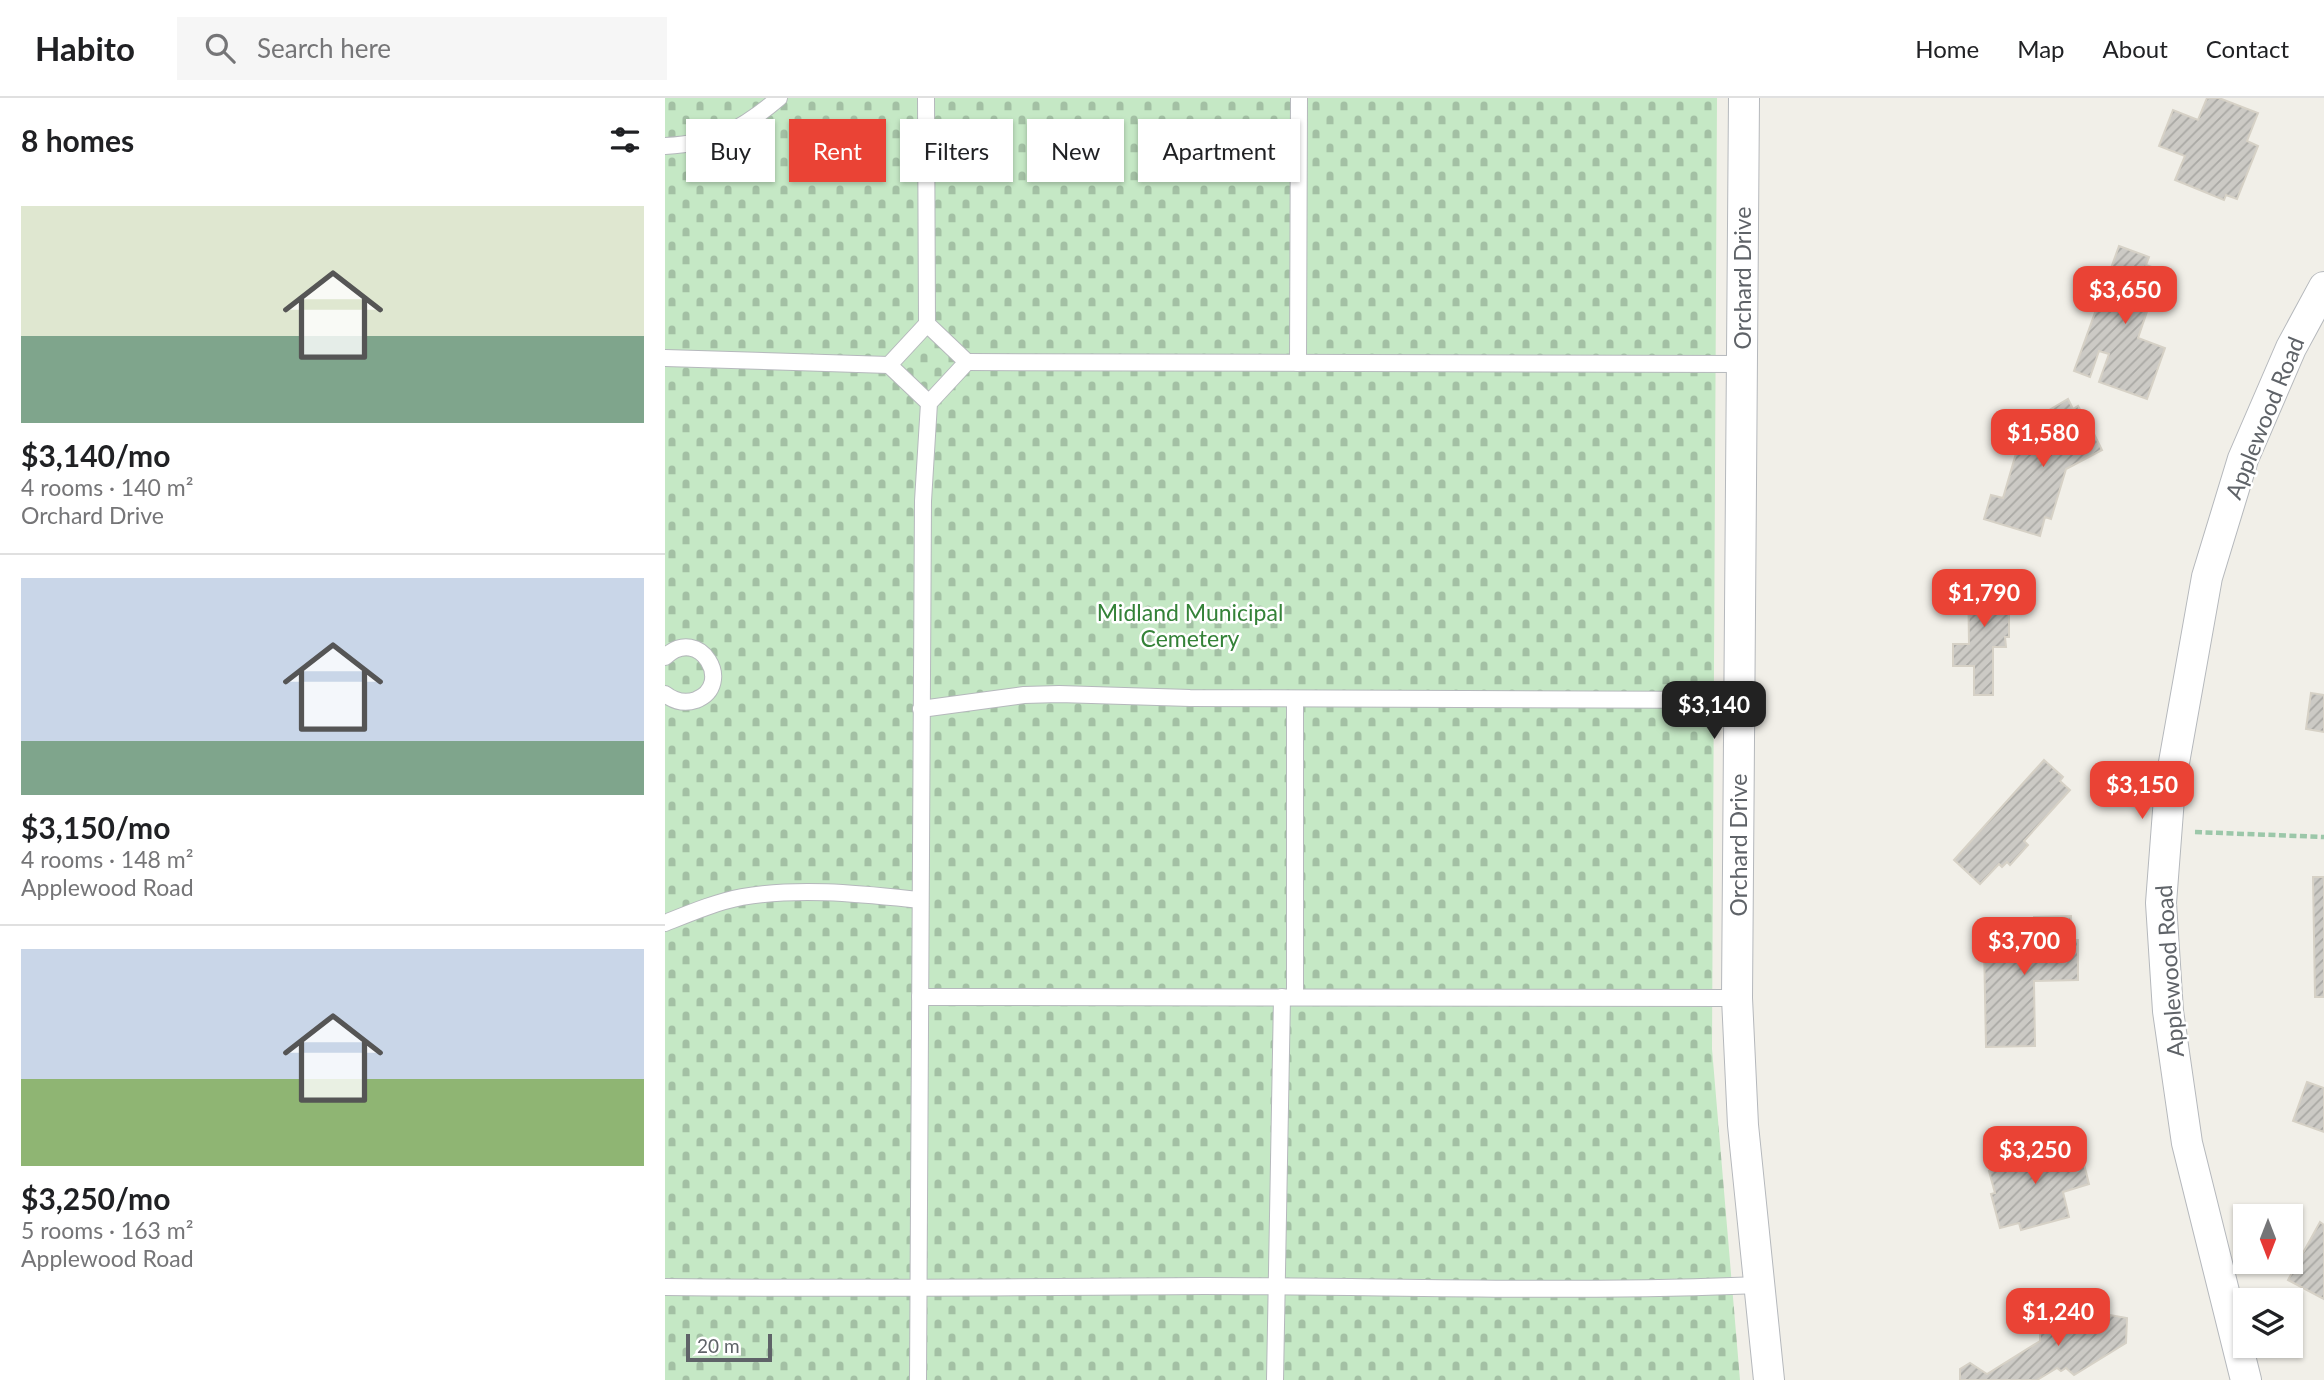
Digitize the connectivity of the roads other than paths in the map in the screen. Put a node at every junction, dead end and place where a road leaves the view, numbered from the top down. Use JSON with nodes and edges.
{"nodes":[{"id":1,"x":779,"y":98,"type":"edge"},
{"id":2,"x":926,"y":98,"type":"edge"},
{"id":3,"x":1299,"y":98,"type":"edge"},
{"id":4,"x":1744,"y":98,"type":"edge"},
{"id":5,"x":665,"y":146,"type":"edge"},
{"id":6,"x":2324,"y":287,"type":"edge"},
{"id":7,"x":927,"y":324,"type":"junction"},
{"id":8,"x":665,"y":358,"type":"edge"},
{"id":9,"x":967,"y":362,"type":"junction"},
{"id":10,"x":1298,"y":363,"type":"junction"},
{"id":11,"x":1743,"y":364,"type":"junction"},
{"id":12,"x":889,"y":365,"type":"junction"},
{"id":13,"x":929,"y":403,"type":"junction"},
{"id":14,"x":665,"y":657,"type":"edge"},
{"id":15,"x":665,"y":694,"type":"edge"},
{"id":16,"x":1295,"y":699,"type":"junction"},
{"id":17,"x":1740,"y":700,"type":"junction"},
{"id":18,"x":921,"y":709,"type":"junction"},
{"id":19,"x":920,"y":900,"type":"junction"},
{"id":20,"x":665,"y":923,"type":"edge"},
{"id":21,"x":920,"y":997,"type":"junction"},
{"id":22,"x":1288,"y":997,"type":"junction"},
{"id":23,"x":1737,"y":998,"type":"junction"},
{"id":24,"x":1760,"y":1285,"type":"junction"},
{"id":25,"x":665,"y":1287,"type":"edge"},
{"id":26,"x":918,"y":1287,"type":"junction"},
{"id":27,"x":1277,"y":1287,"type":"junction"},
{"id":28,"x":918,"y":1380,"type":"edge"},
{"id":29,"x":1275,"y":1380,"type":"edge"},
{"id":30,"x":1769,"y":1380,"type":"edge"},
{"id":31,"x":2246,"y":1380,"type":"edge"}],
"edges":[{"from":1,"to":5,"type":"lane"},
{"from":2,"to":7,"type":"lane"},
{"from":3,"to":10,"type":"lane"},
{"from":4,"to":11,"type":"street","name":"Orchard Drive"},
{"from":6,"to":31,"type":"street","name":"Applewood Road"},
{"from":7,"to":9,"type":"lane"},
{"from":7,"to":12,"type":"lane"},
{"from":8,"to":12,"type":"lane"},
{"from":9,"to":10,"type":"lane"},
{"from":9,"to":13,"type":"lane"},
{"from":10,"to":11,"type":"lane"},
{"from":11,"to":17,"type":"street","name":"Orchard Drive"},
{"from":12,"to":13,"type":"lane"},
{"from":13,"to":18,"type":"lane"},
{"from":14,"to":15,"type":"lane"},
{"from":16,"to":17,"type":"lane"},
{"from":16,"to":18,"type":"lane"},
{"from":16,"to":22,"type":"lane"},
{"from":17,"to":23,"type":"street","name":"Orchard Drive"},
{"from":18,"to":19,"type":"lane"},
{"from":19,"to":20,"type":"lane"},
{"from":19,"to":21,"type":"lane"},
{"from":21,"to":22,"type":"lane"},
{"from":21,"to":26,"type":"lane"},
{"from":22,"to":23,"type":"lane"},
{"from":22,"to":27,"type":"lane"},
{"from":23,"to":24,"type":"street","name":"Orchard Drive"},
{"from":24,"to":27,"type":"lane"},
{"from":24,"to":30,"type":"street","name":"Orchard Drive"},
{"from":25,"to":26,"type":"lane"},
{"from":26,"to":27,"type":"lane"},
{"from":26,"to":28,"type":"lane"},
{"from":27,"to":29,"type":"lane"}]}
